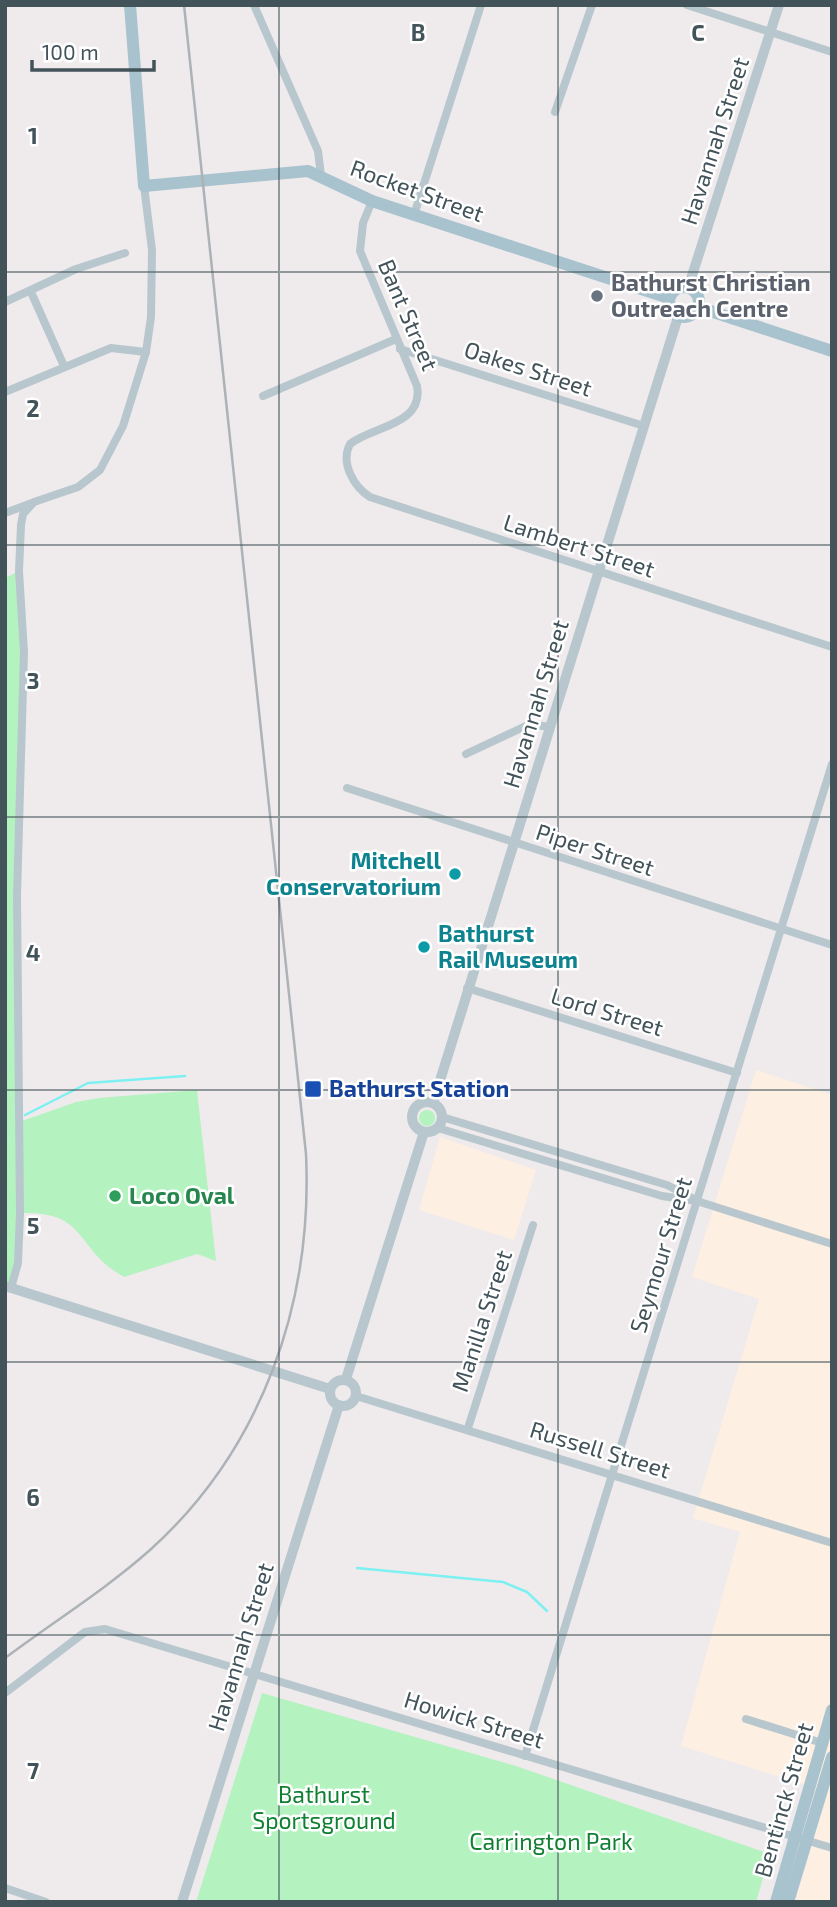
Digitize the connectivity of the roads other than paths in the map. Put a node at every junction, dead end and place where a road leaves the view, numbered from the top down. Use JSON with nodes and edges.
{"nodes":[{"id":1,"x":130,"y":5,"type":"edge"},
{"id":2,"x":254,"y":5,"type":"edge"},
{"id":3,"x":481,"y":5,"type":"edge"},
{"id":4,"x":592,"y":5,"type":"edge"},
{"id":5,"x":687,"y":5,"type":"edge"},
{"id":6,"x":779,"y":5,"type":"edge"},
{"id":7,"x":771,"y":32,"type":"junction"},
{"id":8,"x":832,"y":52,"type":"edge"},
{"id":9,"x":555,"y":112,"type":"dead end"},
{"id":10,"x":321,"y":176,"type":"junction"},
{"id":11,"x":144,"y":186,"type":"junction"},
{"id":12,"x":372,"y":201,"type":"junction"},
{"id":13,"x":414,"y":215,"type":"junction"},
{"id":14,"x":125,"y":253,"type":"dead end"},
{"id":15,"x":688,"y":288,"type":"junction"},
{"id":16,"x":32,"y":292,"type":"junction"},
{"id":17,"x":669,"y":298,"type":"junction"},
{"id":18,"x":5,"y":302,"type":"edge"},
{"id":19,"x":698,"y":307,"type":"junction"},
{"id":20,"x":678,"y":317,"type":"junction"},
{"id":21,"x":396,"y":339,"type":"junction"},
{"id":22,"x":400,"y":349,"type":"junction"},
{"id":23,"x":832,"y":351,"type":"edge"},
{"id":24,"x":146,"y":352,"type":"junction"},
{"id":25,"x":64,"y":366,"type":"junction"},
{"id":26,"x":5,"y":392,"type":"edge"},
{"id":27,"x":263,"y":396,"type":"dead end"},
{"id":28,"x":644,"y":426,"type":"junction"},
{"id":29,"x":347,"y":448,"type":"joint"},
{"id":30,"x":34,"y":502,"type":"junction"},
{"id":31,"x":5,"y":513,"type":"edge"},
{"id":32,"x":598,"y":573,"type":"junction"},
{"id":33,"x":832,"y":648,"type":"edge"},
{"id":34,"x":549,"y":727,"type":"junction"},
{"id":35,"x":466,"y":754,"type":"dead end"},
{"id":36,"x":832,"y":765,"type":"edge"},
{"id":37,"x":347,"y":788,"type":"dead end"},
{"id":38,"x":513,"y":844,"type":"junction"},
{"id":39,"x":781,"y":929,"type":"junction"},
{"id":40,"x":832,"y":945,"type":"edge"},
{"id":41,"x":467,"y":988,"type":"junction"},
{"id":42,"x":737,"y":1073,"type":"junction"},
{"id":43,"x":433,"y":1103,"type":"junction"},
{"id":44,"x":440,"y":1123,"type":"junction"},
{"id":45,"x":424,"y":1132,"type":"junction"},
{"id":46,"x":513,"y":1137,"type":"junction"},
{"id":47,"x":509,"y":1149,"type":"junction"},
{"id":48,"x":617,"y":1170,"type":"junction"},
{"id":49,"x":614,"y":1181,"type":"junction"},
{"id":50,"x":697,"y":1201,"type":"junction"},
{"id":51,"x":533,"y":1225,"type":"dead end"},
{"id":52,"x":832,"y":1244,"type":"edge"},
{"id":53,"x":8,"y":1287,"type":"edge"},
{"id":54,"x":346,"y":1379,"type":"junction"},
{"id":55,"x":330,"y":1389,"type":"junction"},
{"id":56,"x":356,"y":1396,"type":"junction"},
{"id":57,"x":339,"y":1405,"type":"junction"},
{"id":58,"x":468,"y":1428,"type":"junction"},
{"id":59,"x":613,"y":1474,"type":"junction"},
{"id":60,"x":832,"y":1543,"type":"edge"},
{"id":61,"x":254,"y":1673,"type":"junction"},
{"id":62,"x":5,"y":1693,"type":"edge"},
{"id":63,"x":832,"y":1710,"type":"edge"},
{"id":64,"x":746,"y":1719,"type":"dead end"},
{"id":65,"x":822,"y":1743,"type":"junction"},
{"id":66,"x":526,"y":1756,"type":"junction"},
{"id":67,"x":832,"y":1757,"type":"edge"},
{"id":68,"x":801,"y":1838,"type":"junction"},
{"id":69,"x":832,"y":1848,"type":"edge"},
{"id":70,"x":5,"y":1888,"type":"edge"},
{"id":71,"x":46,"y":1902,"type":"edge"},
{"id":72,"x":182,"y":1902,"type":"edge"},
{"id":73,"x":776,"y":1902,"type":"edge"},
{"id":74,"x":788,"y":1902,"type":"edge"}],
"edges":[{"from":1,"to":11,"type":"main road"},
{"from":2,"to":10,"type":"street"},
{"from":3,"to":13,"type":"street"},
{"from":4,"to":9,"type":"street"},
{"from":5,"to":7,"type":"street"},
{"from":6,"to":7,"type":"street","name":"Havannah Street"},
{"from":7,"to":8,"type":"street"},
{"from":7,"to":15,"type":"street","name":"Havannah Street"},
{"from":10,"to":11,"type":"main road","name":"Rocket Street"},
{"from":10,"to":12,"type":"main road","name":"Rocket Street"},
{"from":11,"to":24,"type":"street"},
{"from":12,"to":13,"type":"main road","name":"Rocket Street"},
{"from":12,"to":21,"type":"street","name":"Bant Street"},
{"from":13,"to":17,"type":"main road","name":"Rocket Street"},
{"from":14,"to":16,"type":"street"},
{"from":15,"to":17,"type":"main road"},
{"from":15,"to":19,"type":"main road"},
{"from":16,"to":18,"type":"street"},
{"from":16,"to":25,"type":"street"},
{"from":17,"to":20,"type":"main road"},
{"from":19,"to":20,"type":"main road"},
{"from":19,"to":23,"type":"main road"},
{"from":20,"to":28,"type":"street","name":"Havannah Street"},
{"from":21,"to":22,"type":"street","name":"Bant Street"},
{"from":21,"to":27,"type":"street"},
{"from":22,"to":28,"type":"street","name":"Oakes Street"},
{"from":22,"to":29,"type":"street","name":"Bant Street"},
{"from":24,"to":25,"type":"street"},
{"from":24,"to":30,"type":"street"},
{"from":25,"to":26,"type":"street"},
{"from":28,"to":32,"type":"street","name":"Havannah Street"},
{"from":29,"to":32,"type":"street","name":"Lambert Street"},
{"from":30,"to":31,"type":"street"},
{"from":30,"to":53,"type":"street"},
{"from":32,"to":33,"type":"street","name":"Lambert Street"},
{"from":32,"to":34,"type":"street","name":"Havannah Street"},
{"from":34,"to":35,"type":"street"},
{"from":34,"to":38,"type":"street","name":"Havannah Street"},
{"from":36,"to":39,"type":"street","name":"Seymour Street"},
{"from":37,"to":38,"type":"street","name":"Piper Street"},
{"from":38,"to":39,"type":"street","name":"Piper Street"},
{"from":38,"to":41,"type":"street","name":"Havannah Street"},
{"from":39,"to":40,"type":"street","name":"Piper Street"},
{"from":39,"to":42,"type":"street","name":"Seymour Street"},
{"from":41,"to":42,"type":"street","name":"Lord Street"},
{"from":41,"to":43,"type":"street","name":"Havannah Street"},
{"from":42,"to":50,"type":"street","name":"Seymour Street"},
{"from":43,"to":44,"type":"street"},
{"from":43,"to":45,"type":"street"},
{"from":44,"to":45,"type":"street"},
{"from":44,"to":46,"type":"street"},
{"from":44,"to":47,"type":"street"},
{"from":45,"to":54,"type":"street"},
{"from":46,"to":47,"type":"street"},
{"from":46,"to":48,"type":"street"},
{"from":47,"to":49,"type":"street"},
{"from":48,"to":49,"type":"street"},
{"from":48,"to":50,"type":"street"},
{"from":49,"to":50,"type":"street"},
{"from":50,"to":52,"type":"street"},
{"from":50,"to":59,"type":"street","name":"Seymour Street"},
{"from":51,"to":58,"type":"street","name":"Manilla Street"},
{"from":53,"to":55,"type":"street"},
{"from":54,"to":55,"type":"street"},
{"from":54,"to":56,"type":"street"},
{"from":55,"to":57,"type":"street"},
{"from":56,"to":57,"type":"street"},
{"from":56,"to":58,"type":"street","name":"Russell Street"},
{"from":57,"to":61,"type":"street","name":"Havannah Street"},
{"from":58,"to":59,"type":"street","name":"Russell Street"},
{"from":59,"to":60,"type":"street","name":"Russell Street"},
{"from":59,"to":66,"type":"street","name":"Seymour Street"},
{"from":61,"to":62,"type":"street","name":"Howick Street"},
{"from":61,"to":66,"type":"street","name":"Howick Street"},
{"from":61,"to":72,"type":"street","name":"Havannah Street"},
{"from":63,"to":65,"type":"main road","name":"Bentinck Street"},
{"from":64,"to":65,"type":"street"},
{"from":65,"to":68,"type":"main road","name":"Bentinck Street"},
{"from":66,"to":68,"type":"street","name":"Howick Street"},
{"from":67,"to":68,"type":"main road","name":"Bentinck Street"},
{"from":68,"to":69,"type":"street","name":"Howick Street"},
{"from":68,"to":73,"type":"main road","name":"Bentinck Street"},
{"from":68,"to":74,"type":"main road","name":"Bentinck Street"},
{"from":70,"to":71,"type":"street"}]}
